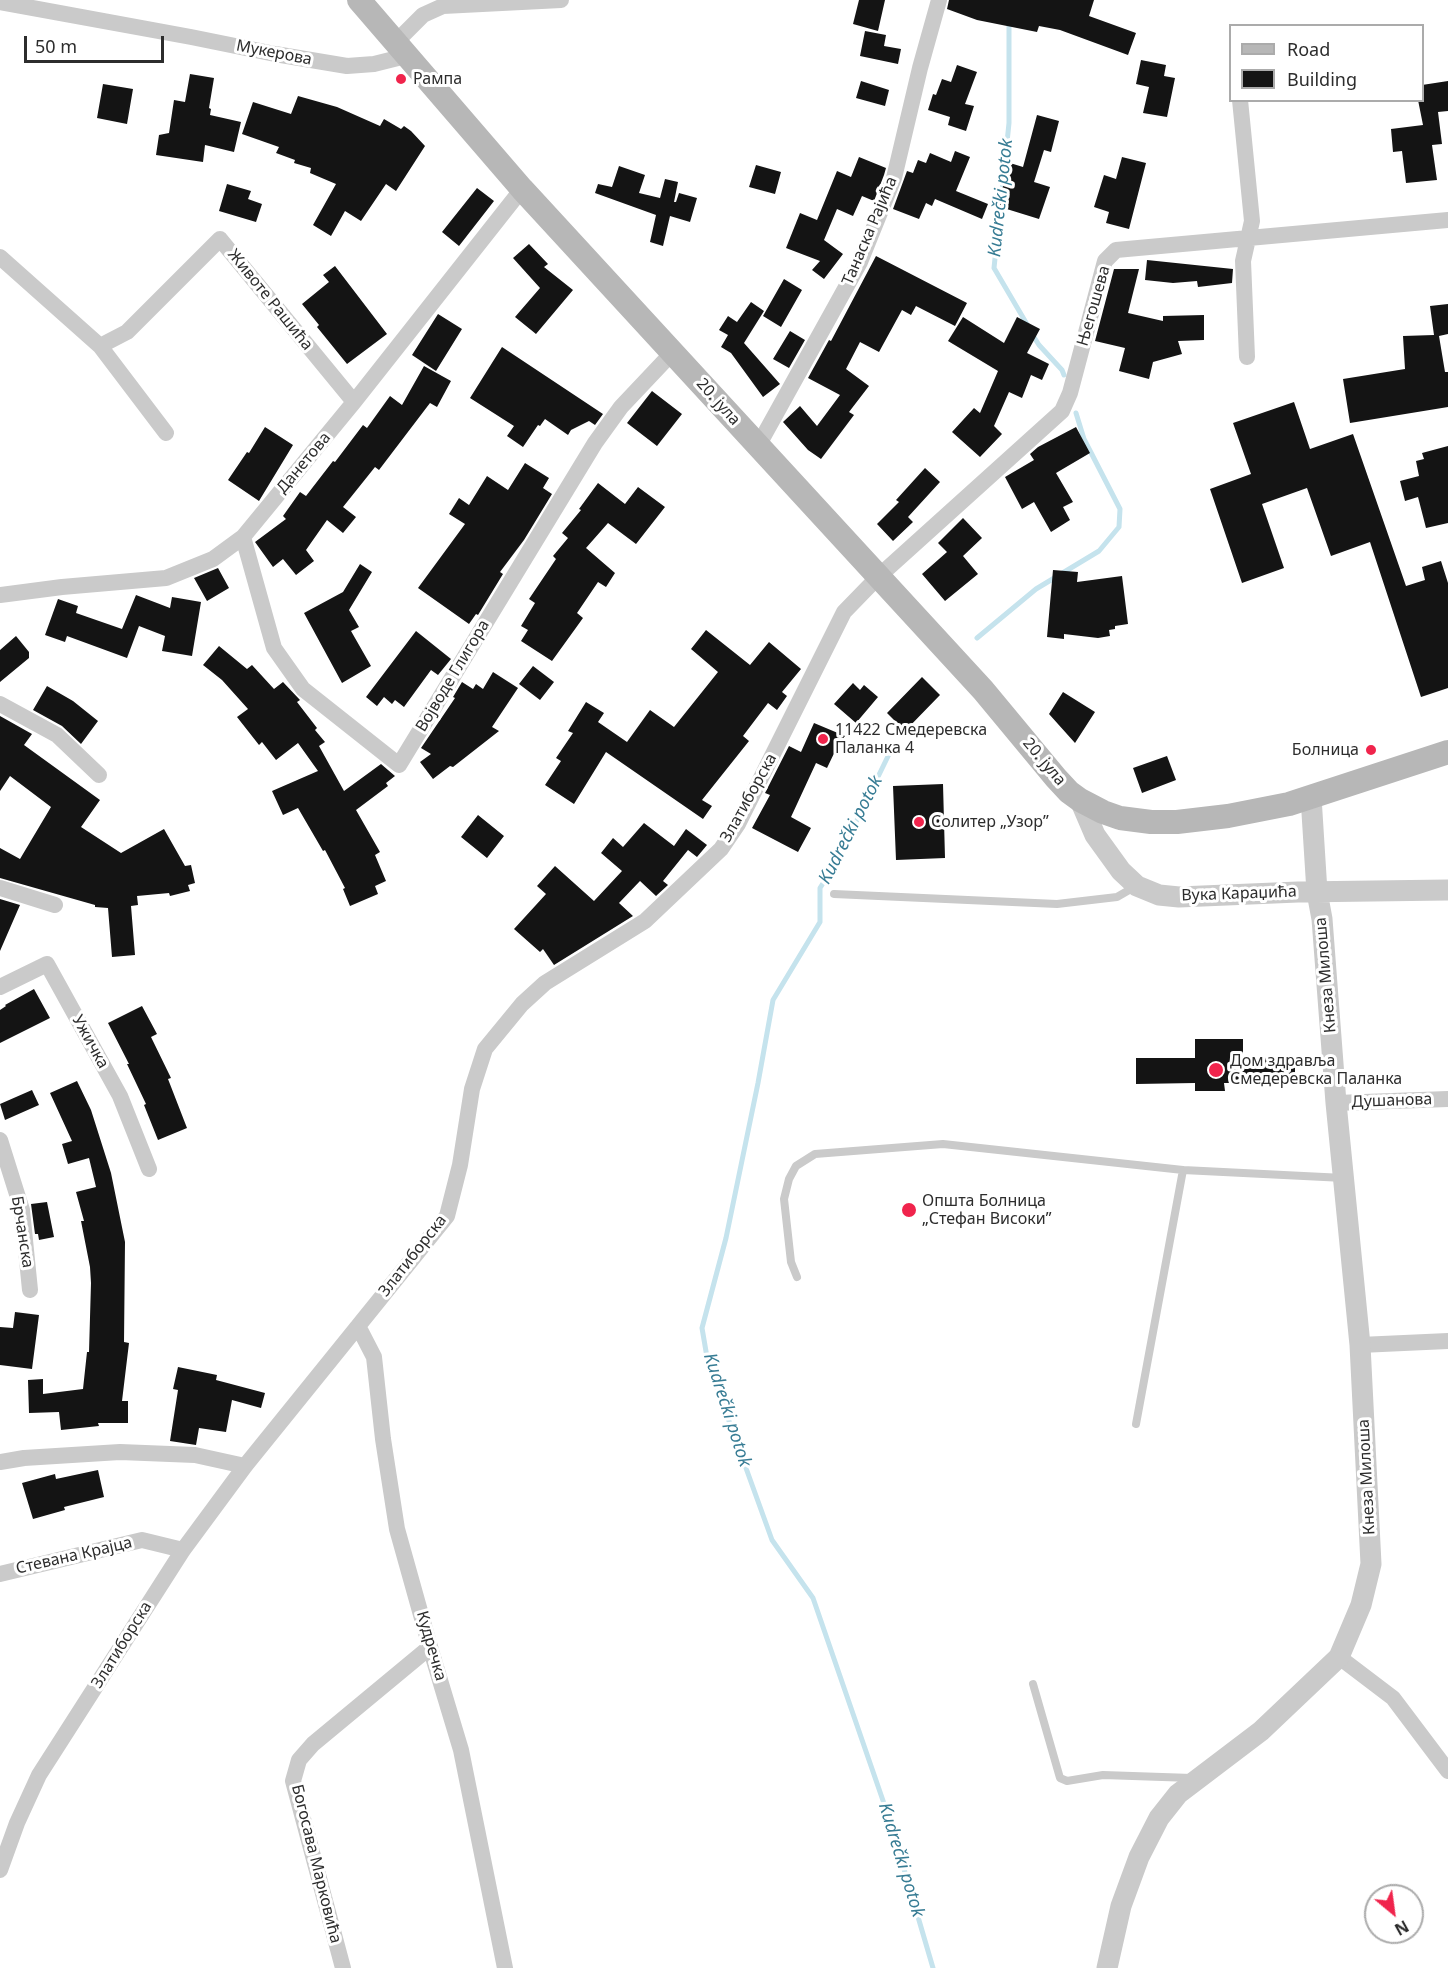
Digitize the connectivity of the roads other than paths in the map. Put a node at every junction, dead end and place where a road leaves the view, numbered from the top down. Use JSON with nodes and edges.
{"nodes":[{"id":1,"x":359,"y":0,"type":"edge"},
{"id":2,"x":561,"y":0,"type":"edge"},
{"id":3,"x":939,"y":0,"type":"edge"},
{"id":4,"x":0,"y":2,"type":"edge"},
{"id":5,"x":400,"y":49,"type":"junction"},
{"id":6,"x":1240,"y":102,"type":"edge"},
{"id":7,"x":522,"y":189,"type":"junction"},
{"id":8,"x":1448,"y":220,"type":"edge"},
{"id":9,"x":1248,"y":238,"type":"junction"},
{"id":10,"x":0,"y":257,"type":"edge"},
{"id":11,"x":100,"y":346,"type":"junction"},
{"id":12,"x":672,"y":353,"type":"junction"},
{"id":13,"x":1247,"y":357,"type":"dead end"},
{"id":14,"x":354,"y":402,"type":"junction"},
{"id":15,"x":166,"y":433,"type":"dead end"},
{"id":16,"x":758,"y":446,"type":"junction"},
{"id":17,"x":243,"y":537,"type":"junction"},
{"id":18,"x":878,"y":577,"type":"junction"},
{"id":19,"x":1,"y":594,"type":"edge"},
{"id":20,"x":0,"y":704,"type":"edge"},
{"id":21,"x":1448,"y":752,"type":"edge"},
{"id":22,"x":99,"y":775,"type":"dead end"},
{"id":23,"x":1311,"y":797,"type":"junction"},
{"id":24,"x":1080,"y":800,"type":"junction"},
{"id":25,"x":1137,"y":886,"type":"junction"},
{"id":26,"x":0,"y":888,"type":"edge"},
{"id":27,"x":1448,"y":890,"type":"edge"},
{"id":28,"x":1317,"y":892,"type":"junction"},
{"id":29,"x":834,"y":894,"type":"dead end"},
{"id":30,"x":55,"y":905,"type":"dead end"},
{"id":31,"x":0,"y":987,"type":"edge"},
{"id":32,"x":1448,"y":1099,"type":"edge"},
{"id":33,"x":1336,"y":1103,"type":"junction"},
{"id":34,"x":0,"y":1140,"type":"edge"},
{"id":35,"x":149,"y":1169,"type":"dead end"},
{"id":36,"x":1183,"y":1170,"type":"junction"},
{"id":37,"x":1344,"y":1178,"type":"junction"},
{"id":38,"x":797,"y":1277,"type":"dead end"},
{"id":39,"x":30,"y":1290,"type":"dead end"},
{"id":40,"x":358,"y":1326,"type":"junction"},
{"id":41,"x":1448,"y":1341,"type":"edge"},
{"id":42,"x":1360,"y":1345,"type":"junction"},
{"id":43,"x":1136,"y":1424,"type":"dead end"},
{"id":44,"x":0,"y":1462,"type":"edge"},
{"id":45,"x":245,"y":1466,"type":"junction"},
{"id":46,"x":183,"y":1550,"type":"junction"},
{"id":47,"x":0,"y":1574,"type":"edge"},
{"id":48,"x":430,"y":1647,"type":"junction"},
{"id":49,"x":1339,"y":1658,"type":"junction"},
{"id":50,"x":1034,"y":1684,"type":"dead end"},
{"id":51,"x":1448,"y":1771,"type":"edge"},
{"id":52,"x":1198,"y":1778,"type":"junction"},
{"id":53,"x":0,"y":1867,"type":"edge"},
{"id":54,"x":343,"y":1968,"type":"edge"},
{"id":55,"x":505,"y":1968,"type":"edge"},
{"id":56,"x":1107,"y":1968,"type":"edge"}],
"edges":[{"from":1,"to":5,"type":"main road","name":"20. јула"},
{"from":2,"to":5,"type":"street"},
{"from":3,"to":16,"type":"street","name":"Танаска Рајића"},
{"from":4,"to":5,"type":"street","name":"Мукерова"},
{"from":5,"to":7,"type":"main road","name":"20. јула"},
{"from":6,"to":9,"type":"street"},
{"from":7,"to":12,"type":"main road","name":"20. јула"},
{"from":7,"to":14,"type":"street","name":"Данетова"},
{"from":8,"to":9,"type":"street","name":"Његошева"},
{"from":9,"to":13,"type":"street"},
{"from":9,"to":18,"type":"street","name":"Његошева"},
{"from":10,"to":11,"type":"street"},
{"from":11,"to":14,"type":"street","name":"Животе Рашића"},
{"from":11,"to":15,"type":"street"},
{"from":12,"to":16,"type":"main road","name":"20. јула"},
{"from":12,"to":17,"type":"street","name":"Војводе Глигора"},
{"from":14,"to":17,"type":"street","name":"Данетова"},
{"from":16,"to":18,"type":"main road","name":"20. јула"},
{"from":17,"to":19,"type":"street","name":"Данетова"},
{"from":18,"to":24,"type":"main road","name":"20. јула"},
{"from":18,"to":40,"type":"street","name":"Златиборска"},
{"from":20,"to":22,"type":"street"},
{"from":21,"to":23,"type":"main road","name":"20. јула"},
{"from":23,"to":24,"type":"main road","name":"20. јула"},
{"from":23,"to":28,"type":"street","name":"Кнеза Милоша"},
{"from":24,"to":25,"type":"street","name":"Вука Караџића"},
{"from":25,"to":28,"type":"street","name":"Вука Караџића"},
{"from":25,"to":29,"type":"lane"},
{"from":26,"to":30,"type":"street"},
{"from":27,"to":28,"type":"street","name":"Вука Караџића"},
{"from":28,"to":33,"type":"street","name":"Кнеза Милоша"},
{"from":31,"to":35,"type":"street","name":"Ужичка"},
{"from":32,"to":33,"type":"street","name":"Душанова"},
{"from":33,"to":37,"type":"street","name":"Кнеза Милоша"},
{"from":34,"to":39,"type":"street","name":"Брчанска"},
{"from":36,"to":37,"type":"lane"},
{"from":36,"to":38,"type":"lane"},
{"from":36,"to":43,"type":"lane"},
{"from":37,"to":42,"type":"street","name":"Кнеза Милоша"},
{"from":40,"to":45,"type":"street","name":"Златиборска"},
{"from":40,"to":48,"type":"street","name":"Кудречка"},
{"from":41,"to":42,"type":"street"},
{"from":42,"to":49,"type":"street","name":"Кнеза Милоша"},
{"from":44,"to":45,"type":"street"},
{"from":45,"to":46,"type":"street","name":"Златиборска"},
{"from":46,"to":47,"type":"street","name":"Стевана Крајца"},
{"from":46,"to":53,"type":"street","name":"Златиборска"},
{"from":48,"to":54,"type":"street","name":"Богосава Марковића"},
{"from":48,"to":55,"type":"street","name":"Кудречка"},
{"from":49,"to":51,"type":"street"},
{"from":49,"to":52,"type":"street","name":"Кнеза Милоша"},
{"from":50,"to":52,"type":"lane"},
{"from":52,"to":56,"type":"street","name":"Кнеза Милоша"}]}
